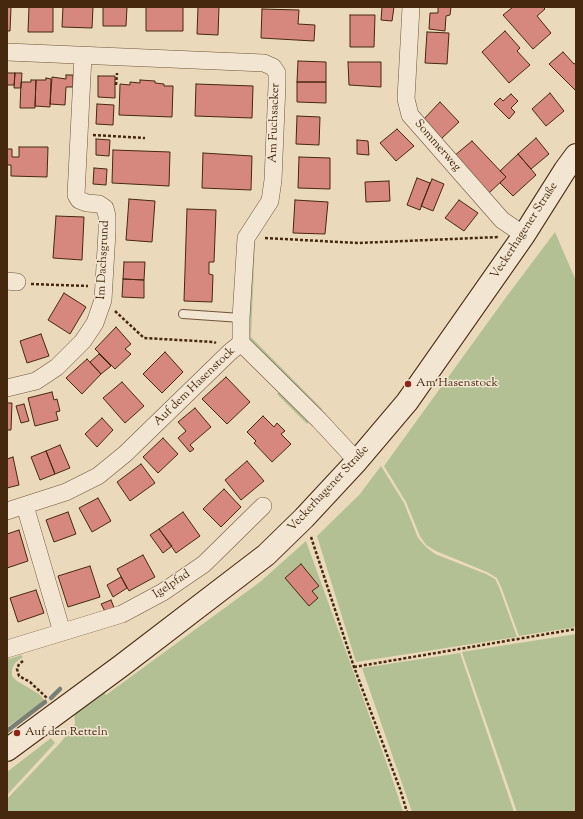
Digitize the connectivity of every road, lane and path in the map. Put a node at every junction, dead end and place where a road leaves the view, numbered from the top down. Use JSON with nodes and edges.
{"nodes":[{"id":1,"x":411,"y":7,"type":"edge"},
{"id":2,"x":7,"y":52,"type":"edge"},
{"id":3,"x":83,"y":56,"type":"junction"},
{"id":4,"x":117,"y":68,"type":"dead end"},
{"id":5,"x":116,"y":85,"type":"dead end"},
{"id":6,"x":79,"y":135,"type":"junction"},
{"id":7,"x":146,"y":138,"type":"dead end"},
{"id":8,"x":576,"y":155,"type":"edge"},
{"id":9,"x":515,"y":236,"type":"junction"},
{"id":10,"x":246,"y":238,"type":"junction"},
{"id":11,"x":12,"y":281,"type":"edge"},
{"id":12,"x":104,"y":294,"type":"junction"},
{"id":13,"x":183,"y":314,"type":"dead end"},
{"id":14,"x":241,"y":318,"type":"junction"},
{"id":15,"x":236,"y":348,"type":"junction"},
{"id":16,"x":7,"y":388,"type":"edge"},
{"id":17,"x":357,"y":461,"type":"junction"},
{"id":18,"x":26,"y":506,"type":"junction"},
{"id":19,"x":263,"y":506,"type":"dead end"},
{"id":20,"x":7,"y":511,"type":"edge"},
{"id":21,"x":304,"y":518,"type":"junction"},
{"id":22,"x":576,"y":629,"type":"edge"},
{"id":23,"x":62,"y":632,"type":"junction"},
{"id":24,"x":23,"y":644,"type":"junction"},
{"id":25,"x":7,"y":649,"type":"edge"},
{"id":26,"x":354,"y":667,"type":"junction"},
{"id":27,"x":59,"y":712,"type":"junction"},
{"id":28,"x":7,"y":750,"type":"edge"},
{"id":29,"x":407,"y":812,"type":"edge"}],
"edges":[{"from":1,"to":9,"type":"street","name":"Sommerweg"},
{"from":2,"to":3,"type":"street","name":"Am Fuchsacker"},
{"from":3,"to":6,"type":"street","name":"Im Dachsgrund"},
{"from":3,"to":10,"type":"street","name":"Am Fuchsacker"},
{"from":4,"to":5,"type":"path"},
{"from":6,"to":7,"type":"path"},
{"from":6,"to":12,"type":"street","name":"Im Dachsgrund"},
{"from":8,"to":9,"type":"street","name":"Veckerhagener Straße"},
{"from":9,"to":10,"type":"path"},
{"from":9,"to":17,"type":"street","name":"Veckerhagener Straße"},
{"from":10,"to":14,"type":"street","name":"Am Fuchsacker"},
{"from":11,"to":12,"type":"path"},
{"from":12,"to":15,"type":"path"},
{"from":12,"to":16,"type":"street","name":"Im Dachsgrund"},
{"from":13,"to":14,"type":"lane"},
{"from":14,"to":15,"type":"street","name":"Am Fuchsacker"},
{"from":15,"to":17,"type":"street","name":"Auf dem Hasenstock"},
{"from":15,"to":18,"type":"street","name":"Auf dem Hasenstock"},
{"from":17,"to":21,"type":"street","name":"Veckerhagener Straße"},
{"from":18,"to":20,"type":"street","name":"Auf dem Hasenstock"},
{"from":18,"to":23,"type":"street"},
{"from":19,"to":23,"type":"street","name":"Igelpfad"},
{"from":21,"to":26,"type":"path"},
{"from":21,"to":27,"type":"street","name":"Veckerhagener Straße"},
{"from":22,"to":26,"type":"path"},
{"from":23,"to":24,"type":"street","name":"Igelpfad"},
{"from":24,"to":25,"type":"street","name":"Igelpfad"},
{"from":24,"to":27,"type":"path"},
{"from":26,"to":29,"type":"path"},
{"from":27,"to":28,"type":"street","name":"Veckerhagener Straße"}]}
